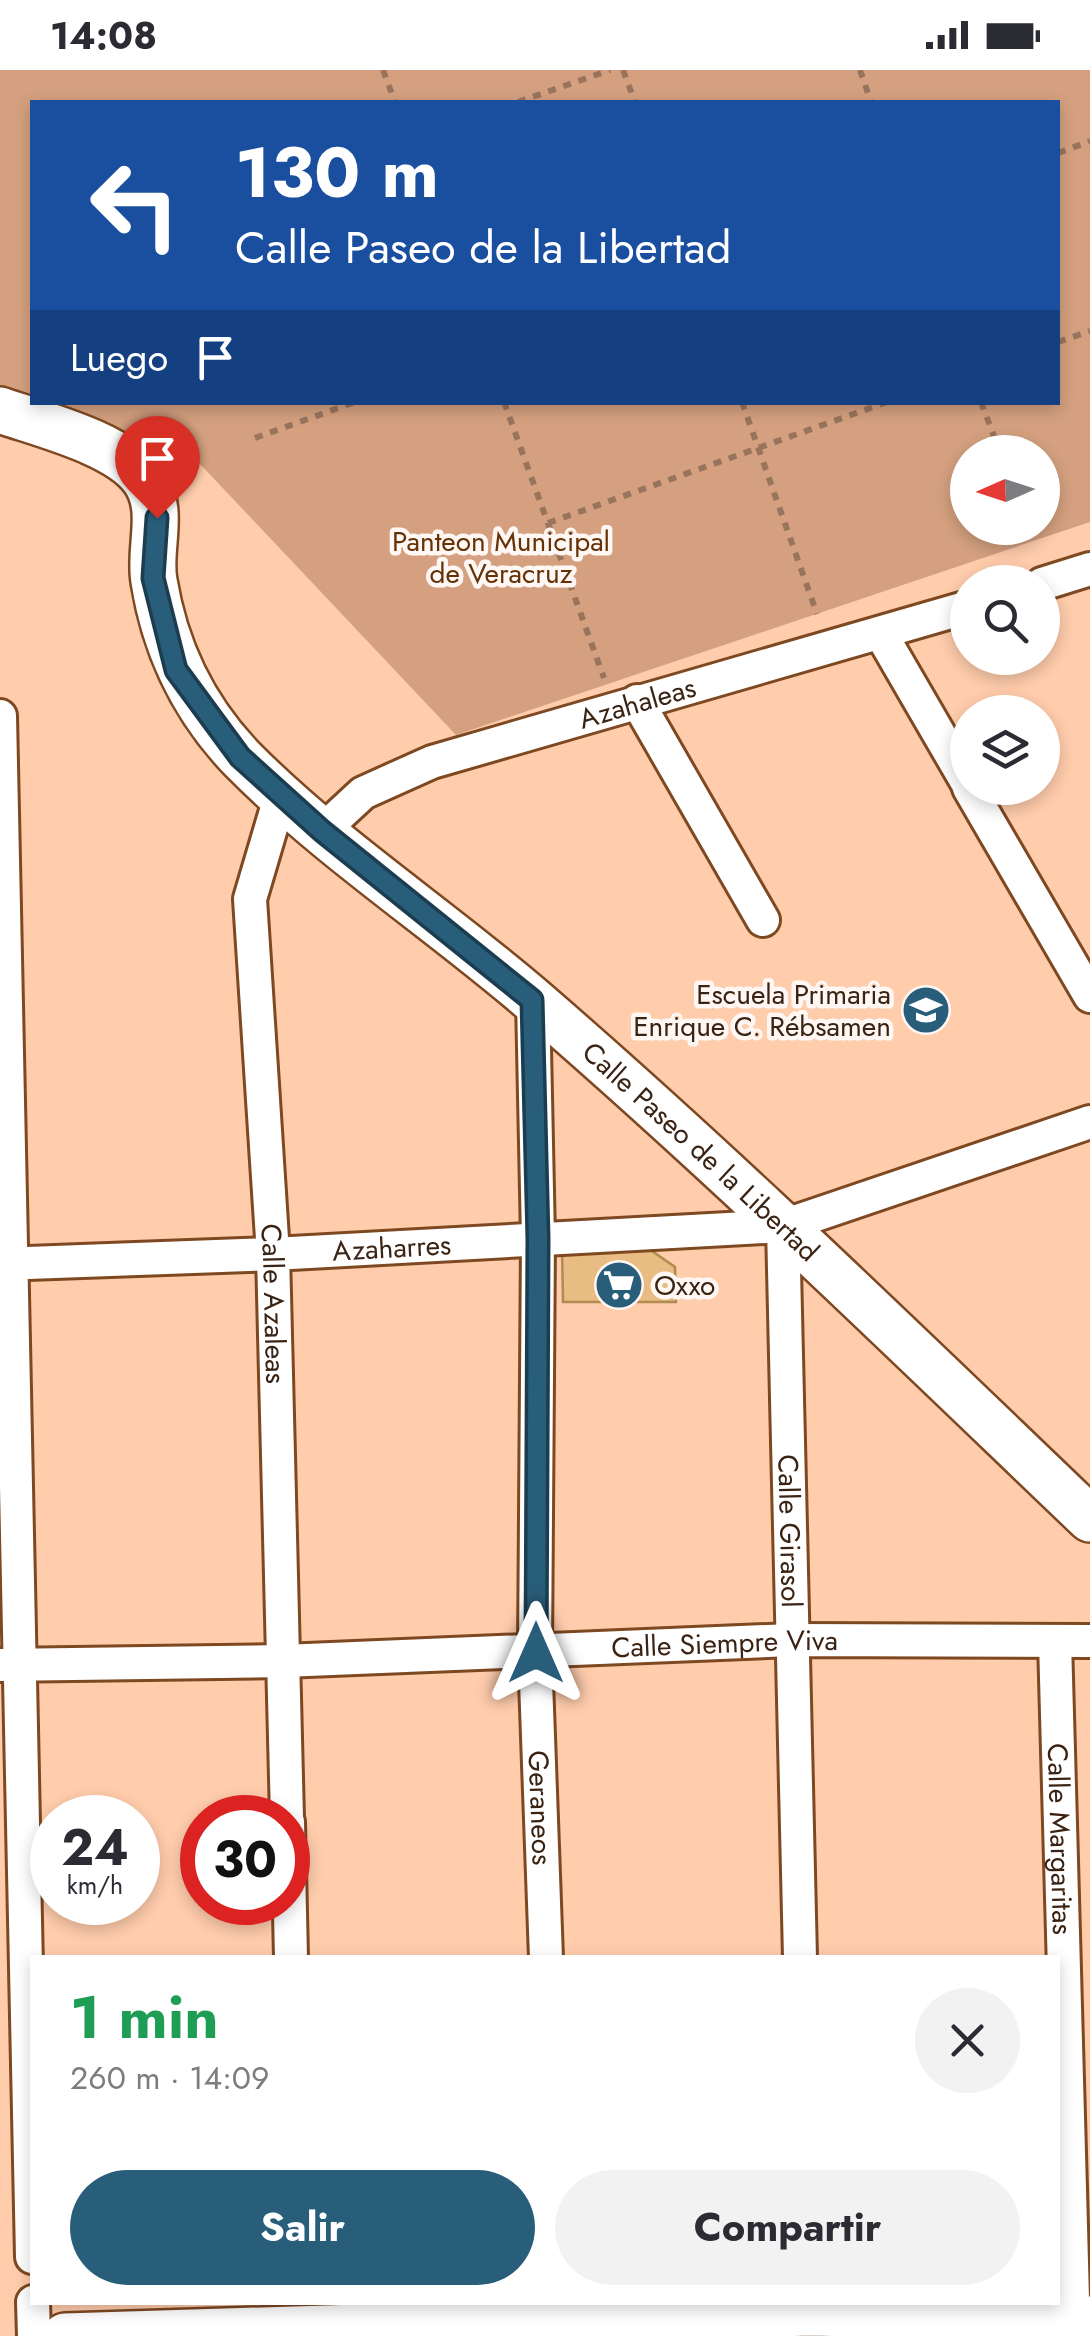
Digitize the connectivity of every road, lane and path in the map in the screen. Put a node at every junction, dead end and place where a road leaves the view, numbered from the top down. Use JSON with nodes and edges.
{"nodes":[{"id":1,"x":383,"y":70,"type":"edge"},
{"id":2,"x":610,"y":70,"type":"edge"},
{"id":3,"x":623,"y":70,"type":"edge"},
{"id":4,"x":860,"y":70,"type":"edge"},
{"id":5,"x":394,"y":100,"type":"edge"},
{"id":6,"x":524,"y":100,"type":"edge"},
{"id":7,"x":634,"y":100,"type":"edge"},
{"id":8,"x":871,"y":100,"type":"edge"},
{"id":9,"x":1090,"y":141,"type":"edge"},
{"id":10,"x":1060,"y":152,"type":"edge"},
{"id":11,"x":1090,"y":331,"type":"edge"},
{"id":12,"x":1060,"y":341,"type":"edge"},
{"id":13,"x":347,"y":405,"type":"edge"},
{"id":14,"x":505,"y":405,"type":"edge"},
{"id":15,"x":743,"y":405,"type":"edge"},
{"id":16,"x":880,"y":405,"type":"edge"},
{"id":17,"x":983,"y":405,"type":"edge"},
{"id":18,"x":0,"y":410,"type":"edge"},
{"id":19,"x":994,"y":435,"type":"edge"},
{"id":20,"x":255,"y":438,"type":"dead end"},
{"id":21,"x":758,"y":448,"type":"junction"},
{"id":22,"x":548,"y":523,"type":"junction"},
{"id":23,"x":1090,"y":569,"type":"edge"},
{"id":24,"x":1060,"y":578,"type":"edge"},
{"id":25,"x":950,"y":613,"type":"edge"},
{"id":26,"x":817,"y":614,"type":"dead end"},
{"id":27,"x":881,"y":634,"type":"junction"},
{"id":28,"x":606,"y":684,"type":"dead end"},
{"id":29,"x":637,"y":701,"type":"junction"},
{"id":30,"x":0,"y":716,"type":"edge"},
{"id":31,"x":950,"y":755,"type":"edge"},
{"id":32,"x":281,"y":794,"type":"junction"},
{"id":33,"x":979,"y":805,"type":"edge"},
{"id":34,"x":322,"y":831,"type":"junction"},
{"id":35,"x":763,"y":920,"type":"dead end"},
{"id":36,"x":1090,"y":996,"type":"edge"},
{"id":37,"x":532,"y":1000,"type":"junction"},
{"id":38,"x":1090,"y":1122,"type":"edge"},
{"id":39,"x":783,"y":1226,"type":"junction"},
{"id":40,"x":538,"y":1239,"type":"junction"},
{"id":41,"x":273,"y":1254,"type":"junction"},
{"id":42,"x":7,"y":1264,"type":"edge"},
{"id":43,"x":1090,"y":1519,"type":"edge"},
{"id":44,"x":791,"y":1640,"type":"junction"},
{"id":45,"x":1055,"y":1641,"type":"junction"},
{"id":46,"x":1090,"y":1641,"type":"edge"},
{"id":47,"x":536,"y":1653,"type":"junction"},
{"id":48,"x":283,"y":1661,"type":"junction"},
{"id":49,"x":12,"y":1664,"type":"edge"},
{"id":50,"x":286,"y":1795,"type":"edge"},
{"id":51,"x":291,"y":1925,"type":"edge"},
{"id":52,"x":292,"y":1955,"type":"edge"},
{"id":53,"x":546,"y":1955,"type":"edge"},
{"id":54,"x":800,"y":1955,"type":"edge"},
{"id":55,"x":30,"y":2198,"type":"edge"},
{"id":56,"x":33,"y":2305,"type":"edge"},
{"id":57,"x":810,"y":2317,"type":"edge"},
{"id":58,"x":558,"y":2319,"type":"edge"},
{"id":59,"x":302,"y":2322,"type":"edge"},
{"id":60,"x":1080,"y":2325,"type":"edge"},
{"id":61,"x":34,"y":2336,"type":"edge"},
{"id":62,"x":64,"y":2336,"type":"edge"}],
"edges":[{"from":1,"to":5,"type":"path"},
{"from":2,"to":6,"type":"path"},
{"from":3,"to":7,"type":"path"},
{"from":4,"to":8,"type":"path"},
{"from":9,"to":10,"type":"path"},
{"from":11,"to":12,"type":"path"},
{"from":13,"to":20,"type":"path"},
{"from":14,"to":22,"type":"path"},
{"from":15,"to":21,"type":"path"},
{"from":16,"to":21,"type":"path"},
{"from":17,"to":19,"type":"path"},
{"from":18,"to":32,"type":"street","name":"Calle Paseo de la Libertad"},
{"from":21,"to":22,"type":"path"},
{"from":21,"to":26,"type":"path"},
{"from":22,"to":28,"type":"path"},
{"from":23,"to":24,"type":"street"},
{"from":25,"to":27,"type":"street","name":"Azahaleas"},
{"from":27,"to":29,"type":"street","name":"Azahaleas"},
{"from":27,"to":31,"type":"street"},
{"from":29,"to":34,"type":"street","name":"Azahaleas"},
{"from":29,"to":35,"type":"street"},
{"from":30,"to":42,"type":"street"},
{"from":32,"to":34,"type":"street","name":"Calle Paseo de la Libertad"},
{"from":32,"to":41,"type":"street","name":"Calle Azaleas"},
{"from":33,"to":36,"type":"street"},
{"from":34,"to":37,"type":"street","name":"Calle Paseo de la Libertad"},
{"from":37,"to":39,"type":"street","name":"Calle Paseo de la Libertad"},
{"from":37,"to":40,"type":"street","name":"Geraneos"},
{"from":38,"to":39,"type":"street","name":"Azaharres"},
{"from":39,"to":40,"type":"street","name":"Azaharres"},
{"from":39,"to":43,"type":"street","name":"Calle Paseo de la Libertad"},
{"from":39,"to":44,"type":"street","name":"Calle Girasol"},
{"from":40,"to":41,"type":"street","name":"Azaharres"},
{"from":40,"to":47,"type":"street","name":"Geraneos"},
{"from":41,"to":42,"type":"street","name":"Azaharres"},
{"from":41,"to":48,"type":"street","name":"Calle Azaleas"},
{"from":42,"to":49,"type":"street"},
{"from":44,"to":45,"type":"street","name":"Calle Siempre Viva"},
{"from":44,"to":47,"type":"street","name":"Calle Siempre Viva"},
{"from":44,"to":54,"type":"street","name":"Calle Girasol"},
{"from":45,"to":46,"type":"street","name":"Calle Siempre Viva"},
{"from":45,"to":60,"type":"street","name":"Calle Margaritas"},
{"from":47,"to":48,"type":"street","name":"Calle Siempre Viva"},
{"from":47,"to":53,"type":"street","name":"Geraneos"},
{"from":48,"to":49,"type":"street","name":"Calle Siempre Viva"},
{"from":48,"to":50,"type":"street","name":"Calle Azaleas"},
{"from":49,"to":55,"type":"street"},
{"from":51,"to":52,"type":"street","name":"Calle Azaleas"},
{"from":56,"to":61,"type":"street"},
{"from":57,"to":58,"type":"street"},
{"from":57,"to":60,"type":"street"},
{"from":58,"to":59,"type":"street"},
{"from":59,"to":62,"type":"street"}]}
